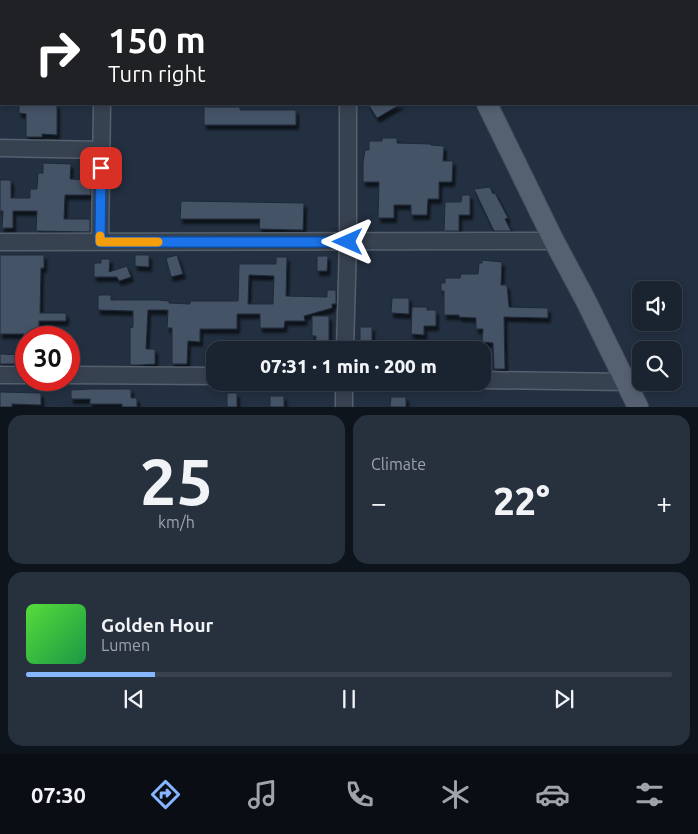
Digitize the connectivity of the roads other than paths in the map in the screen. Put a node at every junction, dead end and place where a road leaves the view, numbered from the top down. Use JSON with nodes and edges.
{"nodes":[{"id":1,"x":102,"y":105,"type":"edge"},
{"id":2,"x":348,"y":105,"type":"edge"},
{"id":3,"x":486,"y":105,"type":"edge"},
{"id":4,"x":0,"y":148,"type":"edge"},
{"id":5,"x":102,"y":150,"type":"junction"},
{"id":6,"x":554,"y":241,"type":"junction"},
{"id":7,"x":0,"y":242,"type":"edge"},
{"id":8,"x":100,"y":242,"type":"junction"},
{"id":9,"x":348,"y":242,"type":"junction"},
{"id":10,"x":345,"y":341,"type":"edge"},
{"id":11,"x":0,"y":375,"type":"edge"},
{"id":12,"x":15,"y":375,"type":"edge"},
{"id":13,"x":80,"y":375,"type":"edge"},
{"id":14,"x":206,"y":376,"type":"edge"},
{"id":15,"x":491,"y":380,"type":"edge"},
{"id":16,"x":626,"y":382,"type":"junction"},
{"id":17,"x":344,"y":391,"type":"edge"},
{"id":18,"x":344,"y":406,"type":"edge"},
{"id":19,"x":638,"y":406,"type":"edge"}],
"edges":[{"from":1,"to":5,"type":"street"},
{"from":2,"to":9,"type":"street"},
{"from":3,"to":6,"type":"main road"},
{"from":4,"to":5,"type":"street"},
{"from":5,"to":8,"type":"street"},
{"from":6,"to":9,"type":"street"},
{"from":6,"to":16,"type":"main road"},
{"from":7,"to":8,"type":"street"},
{"from":8,"to":9,"type":"street"},
{"from":9,"to":10,"type":"street"},
{"from":11,"to":12,"type":"street"},
{"from":13,"to":14,"type":"street"},
{"from":15,"to":16,"type":"street"},
{"from":16,"to":19,"type":"main road"},
{"from":17,"to":18,"type":"street"}]}
